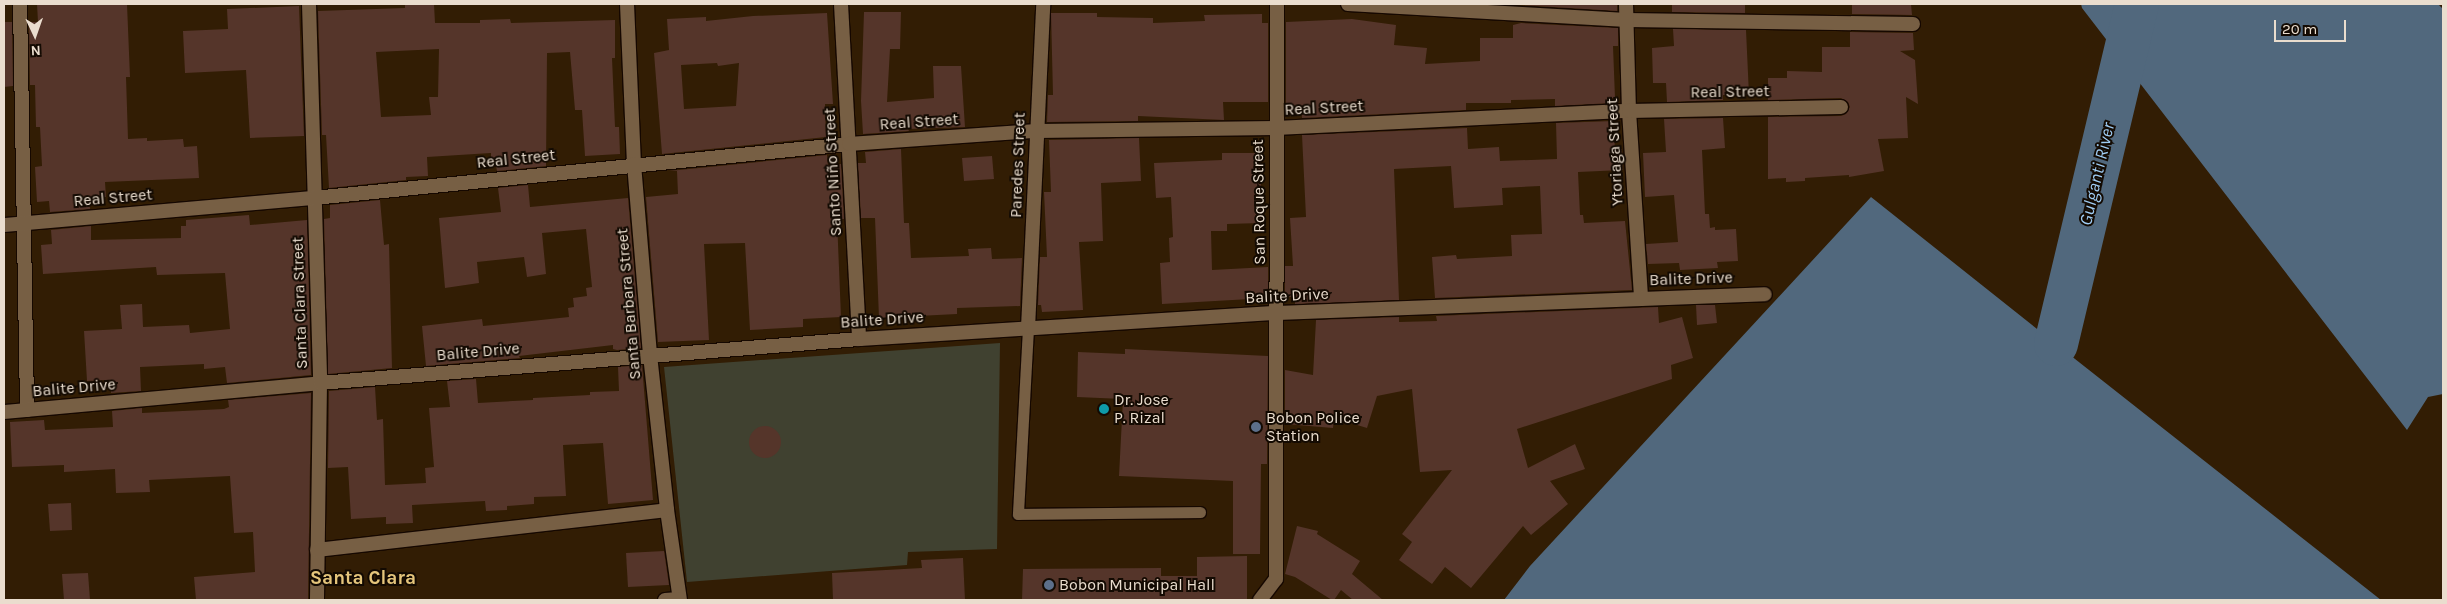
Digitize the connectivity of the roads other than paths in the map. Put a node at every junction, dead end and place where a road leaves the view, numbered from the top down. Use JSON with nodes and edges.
{"nodes":[{"id":1,"x":20,"y":4,"type":"edge"},
{"id":2,"x":309,"y":4,"type":"edge"},
{"id":3,"x":627,"y":4,"type":"edge"},
{"id":4,"x":841,"y":4,"type":"edge"},
{"id":5,"x":1042,"y":4,"type":"edge"},
{"id":6,"x":1277,"y":4,"type":"edge"},
{"id":7,"x":1348,"y":4,"type":"edge"},
{"id":8,"x":1626,"y":4,"type":"edge"},
{"id":9,"x":1627,"y":20,"type":"junction"},
{"id":10,"x":1913,"y":24,"type":"dead end"},
{"id":11,"x":1841,"y":107,"type":"dead end"},
{"id":12,"x":1629,"y":111,"type":"junction"},
{"id":13,"x":1276,"y":128,"type":"junction"},
{"id":14,"x":1036,"y":131,"type":"junction"},
{"id":15,"x":849,"y":144,"type":"junction"},
{"id":16,"x":634,"y":164,"type":"junction"},
{"id":17,"x":314,"y":198,"type":"junction"},
{"id":18,"x":25,"y":223,"type":"junction"},
{"id":19,"x":4,"y":225,"type":"edge"},
{"id":20,"x":1765,"y":294,"type":"dead end"},
{"id":21,"x":1641,"y":299,"type":"junction"},
{"id":22,"x":1278,"y":313,"type":"junction"},
{"id":23,"x":1028,"y":328,"type":"junction"},
{"id":24,"x":859,"y":339,"type":"junction"},
{"id":25,"x":650,"y":355,"type":"junction"},
{"id":26,"x":320,"y":383,"type":"junction"},
{"id":27,"x":27,"y":410,"type":"junction"},
{"id":28,"x":4,"y":412,"type":"edge"},
{"id":29,"x":667,"y":510,"type":"junction"},
{"id":30,"x":1200,"y":512,"type":"dead end"},
{"id":31,"x":317,"y":550,"type":"junction"},
{"id":32,"x":317,"y":600,"type":"edge"},
{"id":33,"x":675,"y":600,"type":"edge"},
{"id":34,"x":1260,"y":600,"type":"edge"}],
"edges":[{"from":1,"to":18,"type":"street"},
{"from":2,"to":17,"type":"street","name":"Santa Clara Street"},
{"from":3,"to":16,"type":"street","name":"Santa Barbara Street"},
{"from":4,"to":15,"type":"street","name":"Santo Niño Street"},
{"from":5,"to":14,"type":"street","name":"Paredes Street"},
{"from":6,"to":13,"type":"street","name":"San Roque Street"},
{"from":7,"to":9,"type":"street"},
{"from":8,"to":9,"type":"street","name":"Ytoriaga Street"},
{"from":9,"to":10,"type":"street"},
{"from":9,"to":12,"type":"street","name":"Ytoriaga Street"},
{"from":11,"to":12,"type":"street","name":"Real Street"},
{"from":12,"to":13,"type":"street","name":"Real Street"},
{"from":12,"to":21,"type":"street","name":"Ytoriaga Street"},
{"from":13,"to":14,"type":"street","name":"Real Street"},
{"from":13,"to":22,"type":"street","name":"San Roque Street"},
{"from":14,"to":15,"type":"street","name":"Real Street"},
{"from":14,"to":23,"type":"street","name":"Paredes Street"},
{"from":15,"to":16,"type":"street","name":"Real Street"},
{"from":15,"to":24,"type":"street","name":"Santo Niño Street"},
{"from":16,"to":17,"type":"street","name":"Real Street"},
{"from":16,"to":25,"type":"street","name":"Santa Barbara Street"},
{"from":17,"to":18,"type":"street","name":"Real Street"},
{"from":17,"to":26,"type":"street","name":"Santa Clara Street"},
{"from":18,"to":19,"type":"street","name":"Real Street"},
{"from":18,"to":27,"type":"street"},
{"from":20,"to":21,"type":"street","name":"Balite Drive"},
{"from":21,"to":22,"type":"street","name":"Balite Drive"},
{"from":22,"to":23,"type":"street","name":"Balite Drive"},
{"from":22,"to":34,"type":"street","name":"San Roque Street"},
{"from":23,"to":24,"type":"street","name":"Balite Drive"},
{"from":23,"to":30,"type":"lane"},
{"from":24,"to":25,"type":"street","name":"Balite Drive"},
{"from":25,"to":26,"type":"street","name":"Balite Drive"},
{"from":25,"to":29,"type":"street","name":"Santa Barbara Street"},
{"from":26,"to":27,"type":"street","name":"Balite Drive"},
{"from":26,"to":31,"type":"street","name":"Santa Clara Street"},
{"from":27,"to":28,"type":"street","name":"Balite Drive"},
{"from":29,"to":31,"type":"street"},
{"from":29,"to":33,"type":"street","name":"Santa Barbara Street"},
{"from":31,"to":32,"type":"street","name":"Santa Clara Street"}]}
